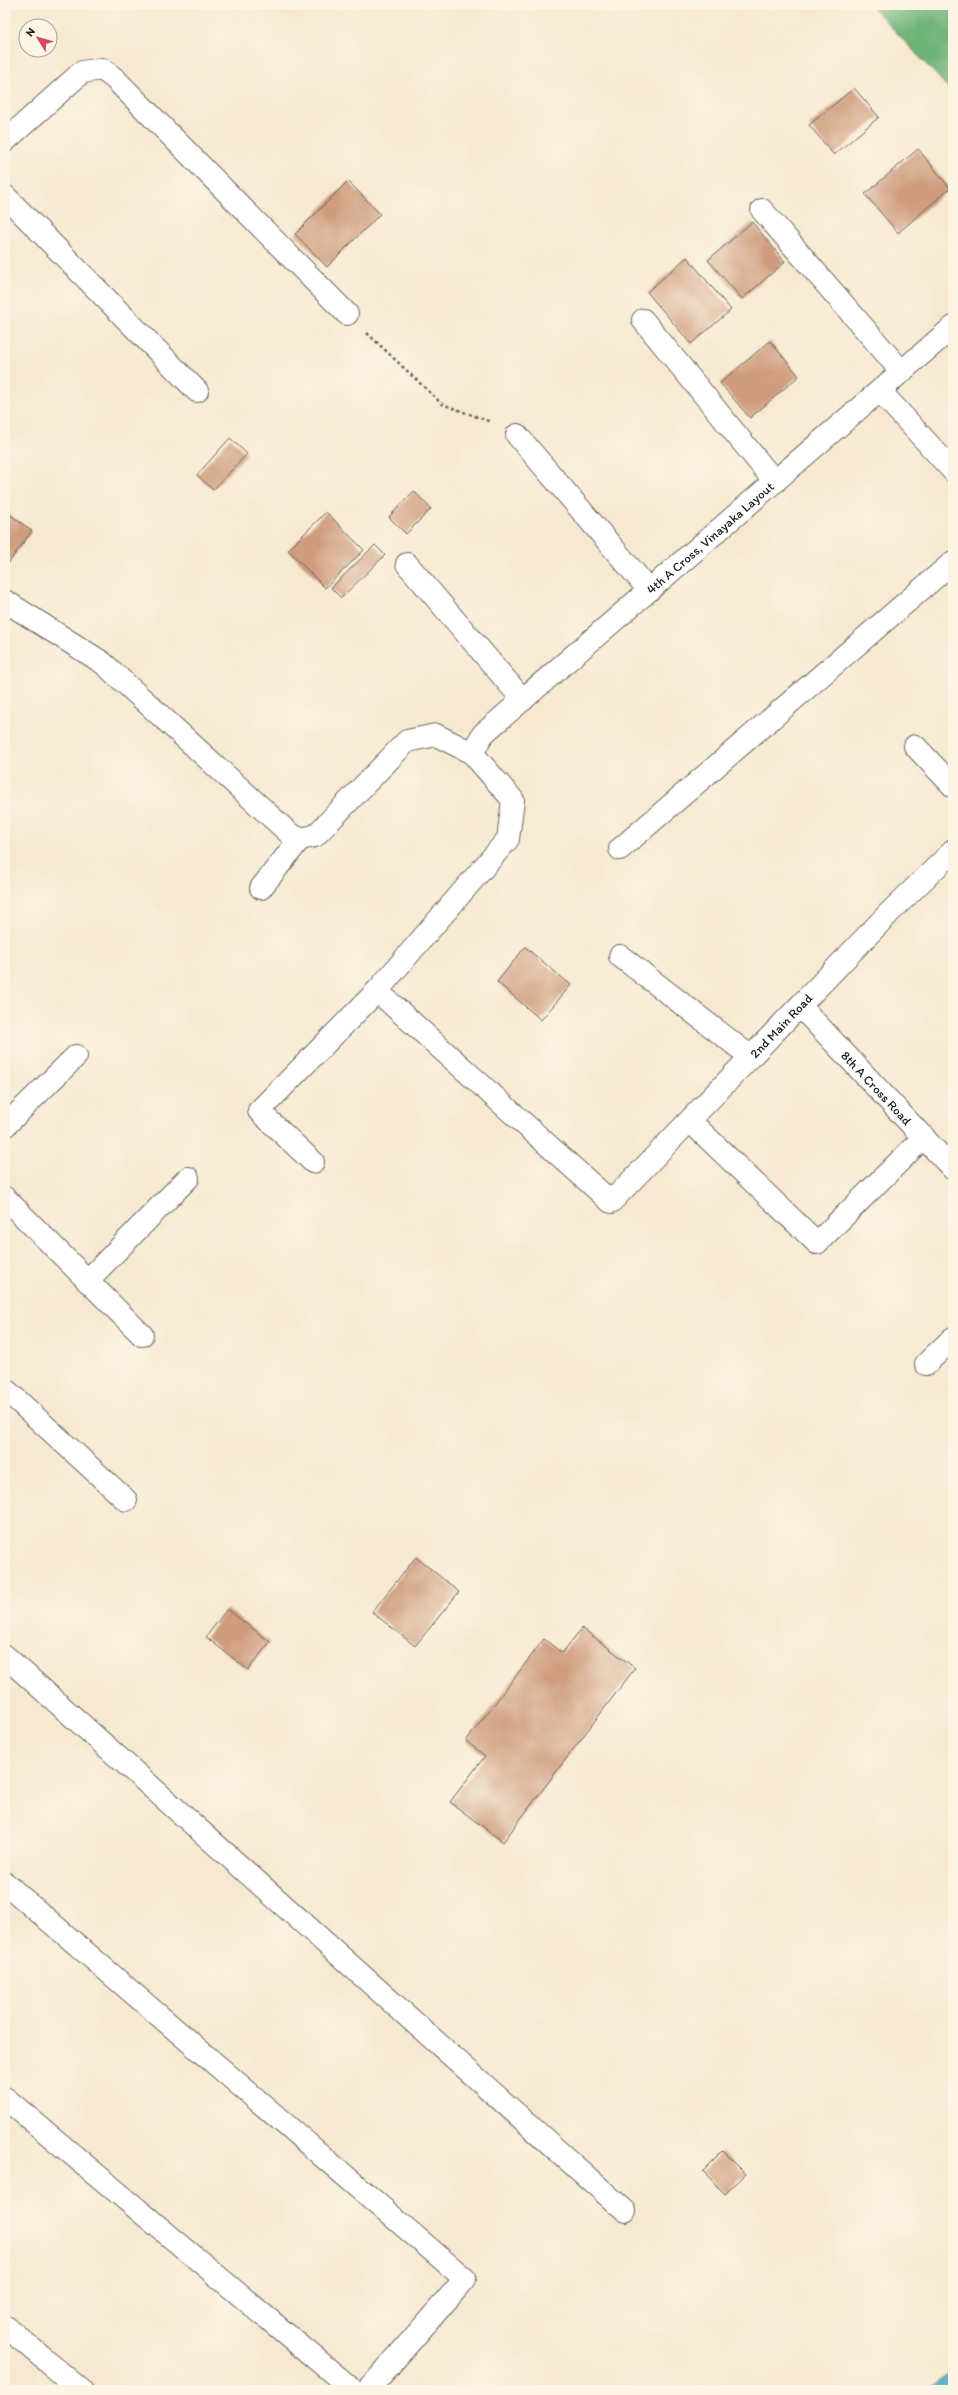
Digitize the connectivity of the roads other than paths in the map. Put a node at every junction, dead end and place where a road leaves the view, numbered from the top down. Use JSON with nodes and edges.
{"nodes":[{"id":1,"x":5,"y":141,"type":"edge"},
{"id":2,"x":5,"y":196,"type":"edge"},
{"id":3,"x":762,"y":210,"type":"dead end"},
{"id":4,"x":347,"y":314,"type":"road end"},
{"id":5,"x":643,"y":320,"type":"dead end"},
{"id":6,"x":953,"y":327,"type":"edge"},
{"id":7,"x":902,"y":372,"type":"junction"},
{"id":8,"x":197,"y":391,"type":"dead end"},
{"id":9,"x":880,"y":391,"type":"junction"},
{"id":10,"x":517,"y":435,"type":"road end"},
{"id":11,"x":953,"y":471,"type":"edge"},
{"id":12,"x":775,"y":482,"type":"junction"},
{"id":13,"x":953,"y":562,"type":"edge"},
{"id":14,"x":407,"y":564,"type":"dead end"},
{"id":15,"x":649,"y":590,"type":"junction"},
{"id":16,"x":5,"y":601,"type":"edge"},
{"id":17,"x":523,"y":700,"type":"junction"},
{"id":18,"x":915,"y":746,"type":"dead end"},
{"id":19,"x":472,"y":753,"type":"junction"},
{"id":20,"x":953,"y":786,"type":"edge"},
{"id":21,"x":300,"y":839,"type":"junction"},
{"id":22,"x":620,"y":849,"type":"dead end"},
{"id":23,"x":953,"y":851,"type":"edge"},
{"id":24,"x":261,"y":888,"type":"dead end"},
{"id":25,"x":620,"y":956,"type":"dead end"},
{"id":26,"x":377,"y":991,"type":"junction"},
{"id":27,"x":800,"y":1006,"type":"junction"},
{"id":28,"x":76,"y":1056,"type":"dead end"},
{"id":29,"x":751,"y":1057,"type":"junction"},
{"id":30,"x":690,"y":1121,"type":"junction"},
{"id":31,"x":5,"y":1126,"type":"edge"},
{"id":32,"x":924,"y":1137,"type":"junction"},
{"id":33,"x":313,"y":1162,"type":"dead end"},
{"id":34,"x":953,"y":1169,"type":"edge"},
{"id":35,"x":188,"y":1178,"type":"dead end"},
{"id":36,"x":5,"y":1198,"type":"edge"},
{"id":37,"x":87,"y":1281,"type":"junction"},
{"id":38,"x":142,"y":1336,"type":"dead end"},
{"id":39,"x":953,"y":1338,"type":"edge"},
{"id":40,"x":926,"y":1364,"type":"dead end"},
{"id":41,"x":5,"y":1389,"type":"edge"},
{"id":42,"x":126,"y":1500,"type":"dead end"},
{"id":43,"x":5,"y":1656,"type":"edge"},
{"id":44,"x":5,"y":1883,"type":"edge"},
{"id":45,"x":5,"y":2098,"type":"edge"},
{"id":46,"x":625,"y":2211,"type":"dead end"},
{"id":47,"x":5,"y":2326,"type":"edge"},
{"id":48,"x":81,"y":2390,"type":"edge"},
{"id":49,"x":353,"y":2390,"type":"edge"},
{"id":50,"x":368,"y":2390,"type":"edge"}],
"edges":[{"from":1,"to":4,"type":"street"},
{"from":2,"to":8,"type":"street"},
{"from":3,"to":7,"type":"street"},
{"from":5,"to":12,"type":"street"},
{"from":6,"to":7,"type":"street","name":"4th A Cross, Vinayaka Layout"},
{"from":7,"to":9,"type":"street","name":"4th A Cross, Vinayaka Layout"},
{"from":9,"to":11,"type":"street"},
{"from":9,"to":12,"type":"street","name":"4th A Cross, Vinayaka Layout"},
{"from":10,"to":15,"type":"street"},
{"from":12,"to":15,"type":"street","name":"4th A Cross, Vinayaka Layout"},
{"from":13,"to":22,"type":"street"},
{"from":14,"to":17,"type":"street"},
{"from":15,"to":17,"type":"street","name":"4th A Cross, Vinayaka Layout"},
{"from":16,"to":21,"type":"street"},
{"from":17,"to":19,"type":"street","name":"4th A Cross, Vinayaka Layout"},
{"from":18,"to":20,"type":"street"},
{"from":19,"to":21,"type":"street"},
{"from":19,"to":26,"type":"street"},
{"from":21,"to":24,"type":"street"},
{"from":23,"to":27,"type":"street","name":"2nd Main Road"},
{"from":25,"to":29,"type":"street"},
{"from":26,"to":30,"type":"street","name":"2nd Main Road"},
{"from":26,"to":33,"type":"street"},
{"from":27,"to":29,"type":"street","name":"2nd Main Road"},
{"from":27,"to":32,"type":"street","name":"8th A Cross Road"},
{"from":28,"to":31,"type":"street"},
{"from":29,"to":30,"type":"street","name":"2nd Main Road"},
{"from":30,"to":32,"type":"street"},
{"from":32,"to":34,"type":"street","name":"8th A Cross Road"},
{"from":35,"to":37,"type":"street"},
{"from":36,"to":37,"type":"street"},
{"from":37,"to":38,"type":"street"},
{"from":39,"to":40,"type":"street"},
{"from":41,"to":42,"type":"street"},
{"from":43,"to":46,"type":"street"},
{"from":44,"to":50,"type":"street"},
{"from":45,"to":49,"type":"street"},
{"from":47,"to":48,"type":"street"}]}
